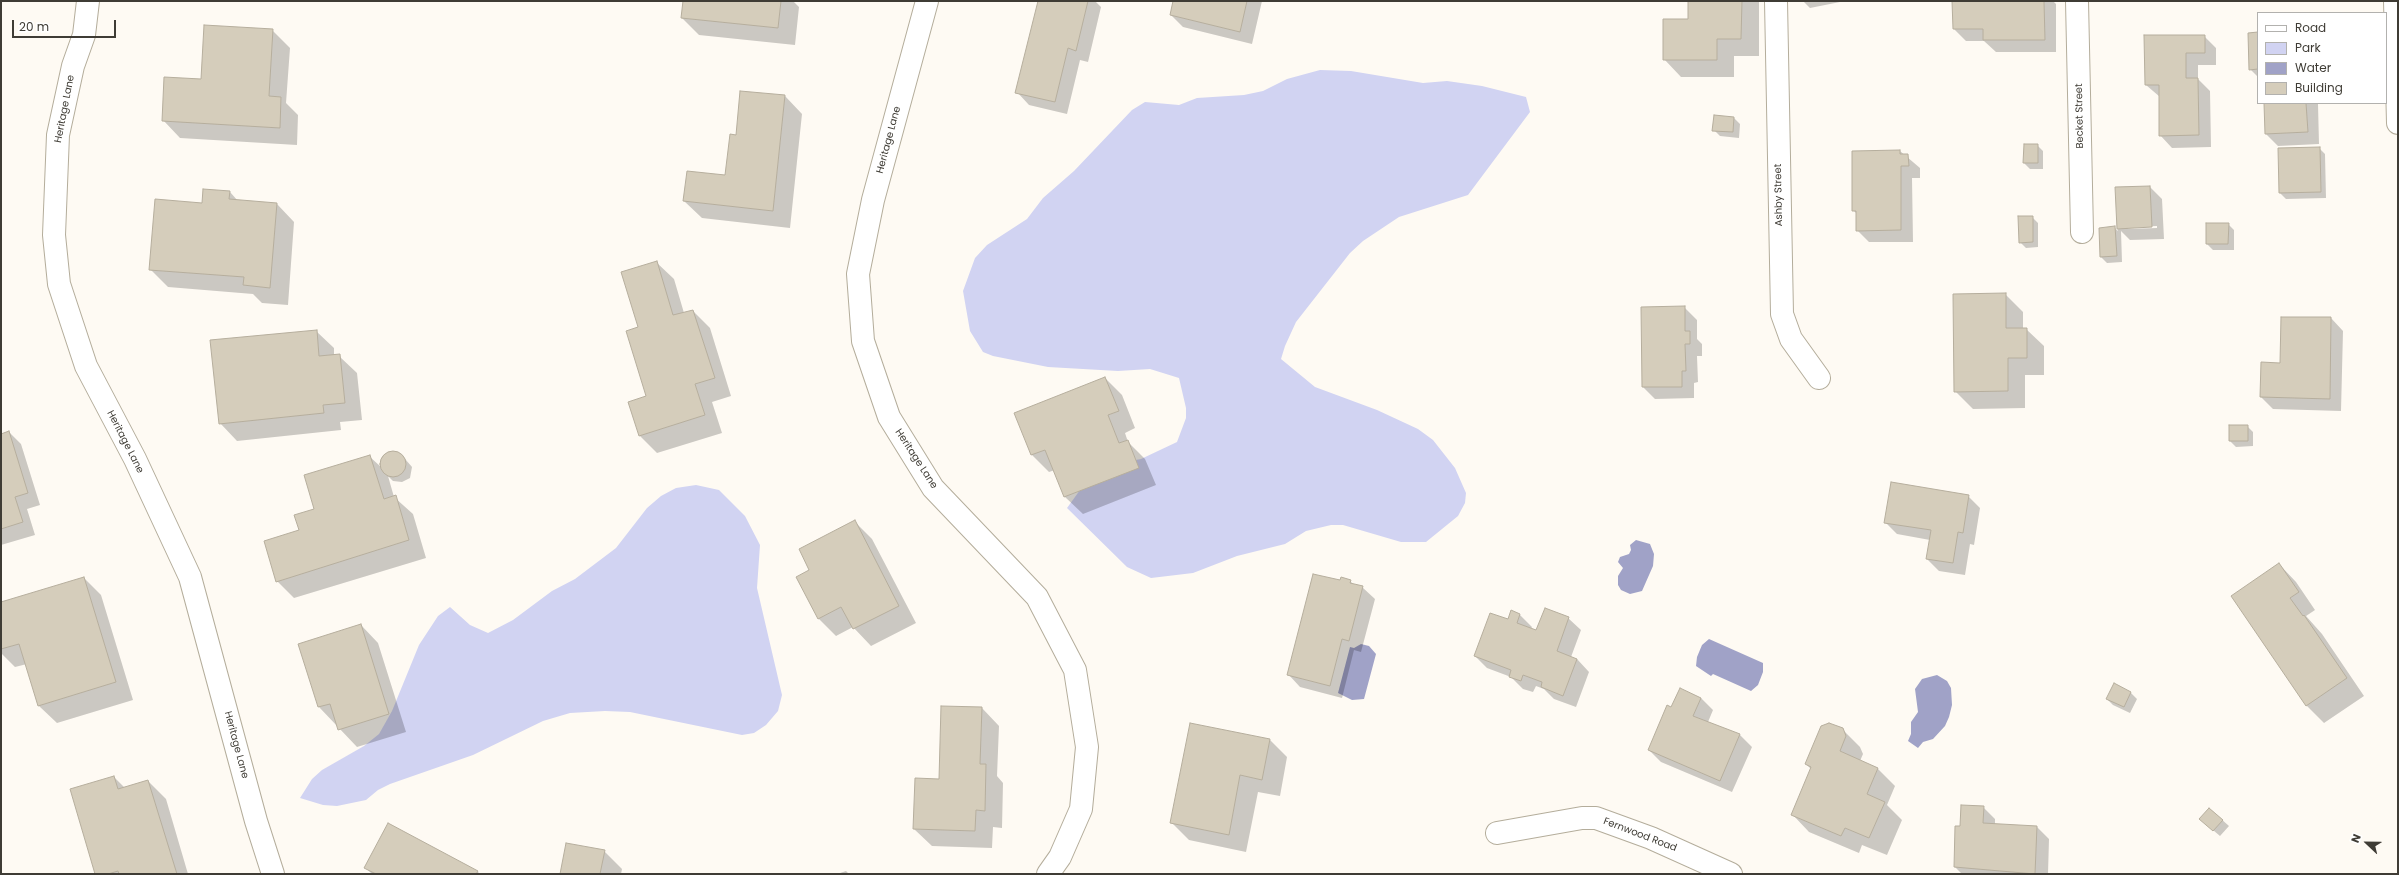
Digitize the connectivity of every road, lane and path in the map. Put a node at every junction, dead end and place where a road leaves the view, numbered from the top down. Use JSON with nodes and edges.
{"nodes":[{"id":1,"x":88,"y":1,"type":"edge"},
{"id":2,"x":927,"y":1,"type":"edge"},
{"id":3,"x":1776,"y":1,"type":"edge"},
{"id":4,"x":2077,"y":1,"type":"edge"},
{"id":5,"x":2395,"y":1,"type":"edge"},
{"id":6,"x":2398,"y":123,"type":"edge"},
{"id":7,"x":2082,"y":232,"type":"dead end"},
{"id":8,"x":1819,"y":378,"type":"dead end"},
{"id":9,"x":1497,"y":833,"type":"dead end"},
{"id":10,"x":273,"y":874,"type":"edge"},
{"id":11,"x":1048,"y":874,"type":"edge"},
{"id":12,"x":1731,"y":874,"type":"edge"}],
"edges":[{"from":1,"to":10,"type":"street","name":"Heritage Lane"},
{"from":2,"to":11,"type":"street","name":"Heritage Lane"},
{"from":3,"to":8,"type":"street","name":"Ashby Street"},
{"from":4,"to":7,"type":"street","name":"Becket Street"},
{"from":5,"to":6,"type":"street"},
{"from":9,"to":12,"type":"street","name":"Fernwood Road"}]}
